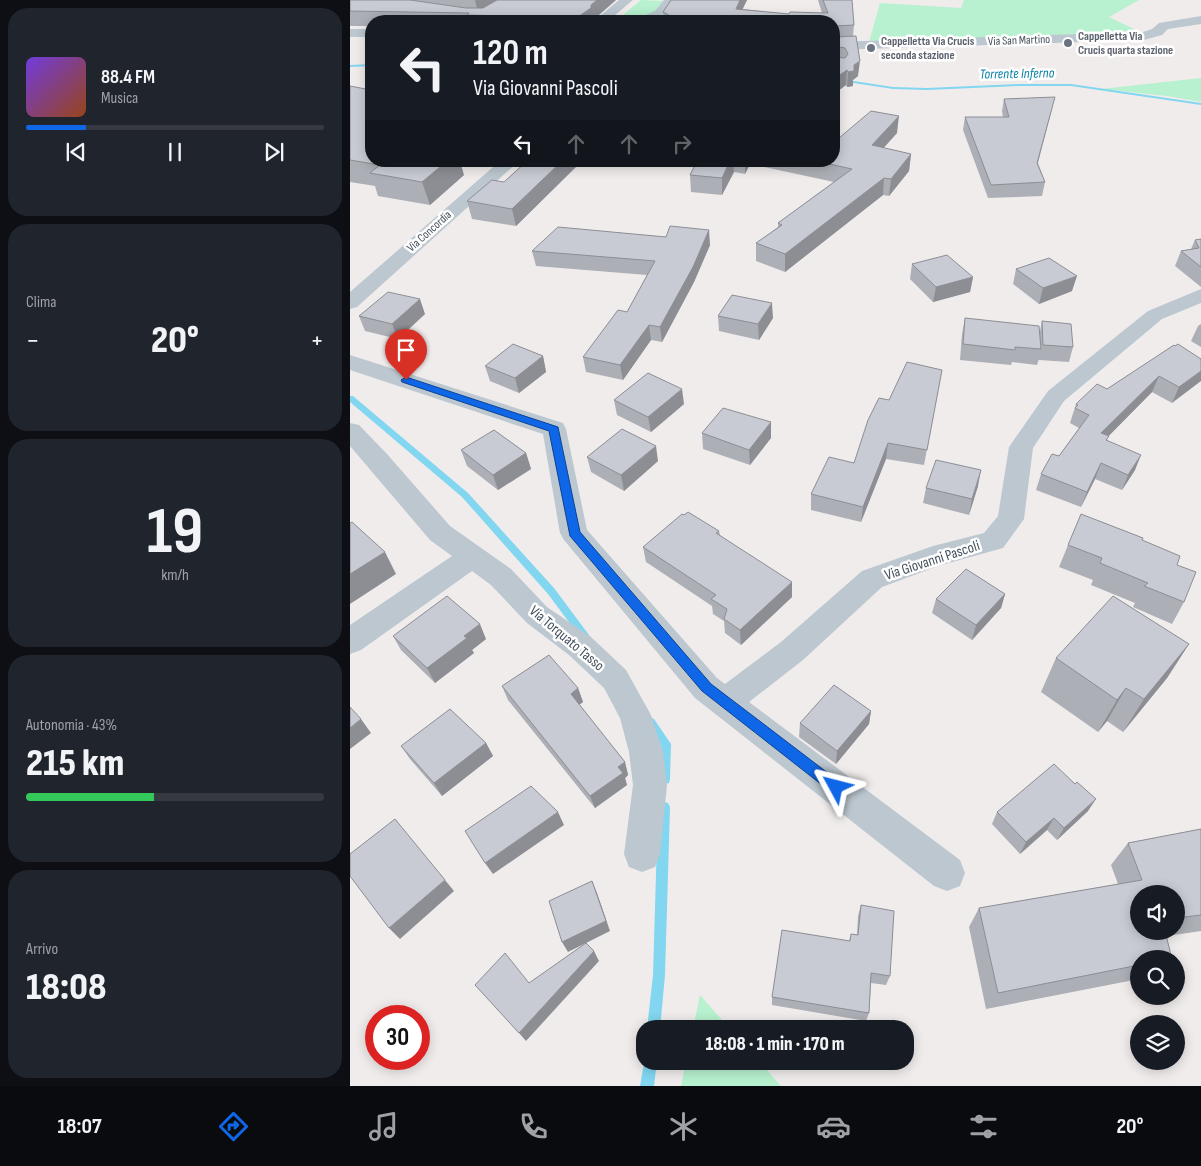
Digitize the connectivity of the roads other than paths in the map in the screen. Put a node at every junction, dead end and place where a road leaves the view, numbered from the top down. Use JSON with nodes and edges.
{"nodes":[{"id":1,"x":627,"y":0,"type":"edge"},
{"id":2,"x":670,"y":0,"type":"edge"},
{"id":3,"x":608,"y":15,"type":"edge"},
{"id":4,"x":658,"y":15,"type":"edge"},
{"id":5,"x":1201,"y":20,"type":"edge"},
{"id":6,"x":350,"y":33,"type":"edge"},
{"id":7,"x":365,"y":33,"type":"edge"},
{"id":8,"x":840,"y":46,"type":"edge"},
{"id":9,"x":504,"y":167,"type":"edge"},
{"id":10,"x":1201,"y":295,"type":"edge"},
{"id":11,"x":350,"y":303,"type":"edge"},
{"id":12,"x":350,"y":362,"type":"edge"},
{"id":13,"x":350,"y":431,"type":"edge"},
{"id":14,"x":471,"y":557,"type":"junction"},
{"id":15,"x":350,"y":641,"type":"edge"},
{"id":16,"x":725,"y":702,"type":"junction"},
{"id":17,"x":642,"y":854,"type":"dead end"},
{"id":18,"x":947,"y":873,"type":"dead end"}],
"edges":[{"from":1,"to":3,"type":"street"},
{"from":2,"to":4,"type":"street"},
{"from":5,"to":8,"type":"street","name":"Via San Martino"},
{"from":6,"to":7,"type":"street"},
{"from":9,"to":11,"type":"street","name":"Via Concordia"},
{"from":10,"to":16,"type":"street","name":"Via Giovanni Pascoli"},
{"from":12,"to":16,"type":"street"},
{"from":13,"to":14,"type":"street","name":"Via Torquato Tasso"},
{"from":14,"to":15,"type":"street"},
{"from":14,"to":17,"type":"street","name":"Via Torquato Tasso"},
{"from":16,"to":18,"type":"street"}]}
